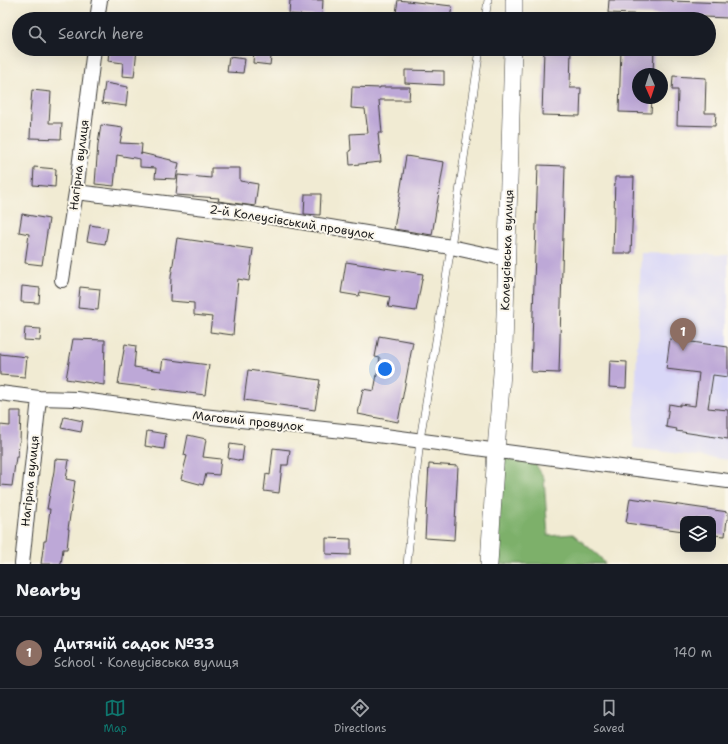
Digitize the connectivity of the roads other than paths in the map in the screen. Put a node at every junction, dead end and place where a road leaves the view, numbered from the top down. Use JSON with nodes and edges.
{"nodes":[{"id":1,"x":100,"y":0,"type":"edge"},
{"id":2,"x":488,"y":0,"type":"edge"},
{"id":3,"x":514,"y":0,"type":"edge"},
{"id":4,"x":98,"y":12,"type":"edge"},
{"id":5,"x":486,"y":12,"type":"edge"},
{"id":6,"x":514,"y":12,"type":"edge"},
{"id":7,"x":93,"y":56,"type":"edge"},
{"id":8,"x":479,"y":56,"type":"edge"},
{"id":9,"x":513,"y":56,"type":"edge"},
{"id":10,"x":76,"y":192,"type":"junction"},
{"id":11,"x":451,"y":247,"type":"junction"},
{"id":12,"x":506,"y":259,"type":"junction"},
{"id":13,"x":62,"y":280,"type":"dead end"},
{"id":14,"x":0,"y":393,"type":"edge"},
{"id":15,"x":39,"y":398,"type":"junction"},
{"id":16,"x":420,"y":440,"type":"junction"},
{"id":17,"x":496,"y":450,"type":"junction"},
{"id":18,"x":728,"y":481,"type":"edge"},
{"id":19,"x":22,"y":564,"type":"edge"},
{"id":20,"x":407,"y":564,"type":"edge"},
{"id":21,"x":489,"y":564,"type":"edge"}],
"edges":[{"from":1,"to":4,"type":"street"},
{"from":2,"to":5,"type":"lane"},
{"from":3,"to":6,"type":"street"},
{"from":7,"to":10,"type":"street","name":"Нагірна вулиця"},
{"from":8,"to":11,"type":"lane"},
{"from":9,"to":12,"type":"street","name":"Колеусівська вулиця"},
{"from":10,"to":11,"type":"street","name":"2-й Колеусівський провулок"},
{"from":10,"to":13,"type":"street","name":"Нагірна вулиця"},
{"from":11,"to":12,"type":"street","name":"2-й Колеусівський провулок"},
{"from":11,"to":16,"type":"lane"},
{"from":12,"to":17,"type":"street","name":"Колеусівська вулиця"},
{"from":14,"to":15,"type":"street","name":"Маговий провулок"},
{"from":15,"to":16,"type":"street","name":"Маговий провулок"},
{"from":15,"to":19,"type":"street","name":"Нагірна вулиця"},
{"from":16,"to":17,"type":"street","name":"Маговий провулок"},
{"from":16,"to":20,"type":"lane"},
{"from":17,"to":18,"type":"street"},
{"from":17,"to":21,"type":"street","name":"Колеусівська вулиця"}]}
